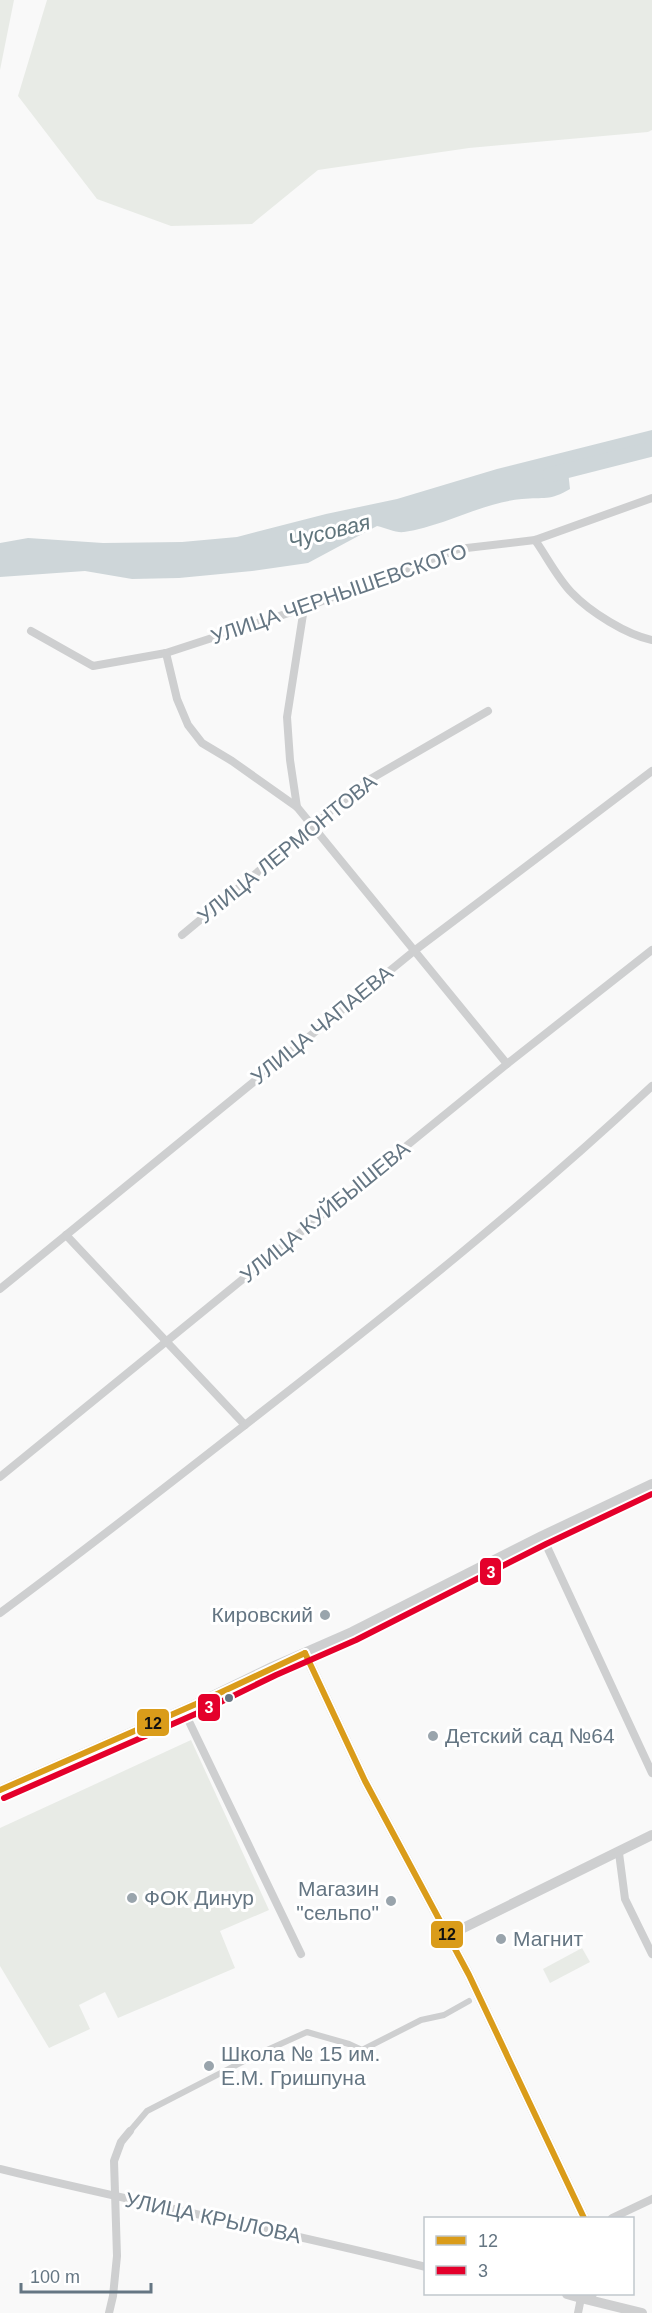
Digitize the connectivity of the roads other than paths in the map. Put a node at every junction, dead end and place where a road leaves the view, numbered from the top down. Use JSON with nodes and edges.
{"nodes":[{"id":1,"x":652,"y":498,"type":"edge"},
{"id":2,"x":535,"y":540,"type":"junction"},
{"id":3,"x":304,"y":608,"type":"junction"},
{"id":4,"x":31,"y":631,"type":"dead end"},
{"id":5,"x":652,"y":640,"type":"edge"},
{"id":6,"x":166,"y":653,"type":"junction"},
{"id":7,"x":488,"y":711,"type":"dead end"},
{"id":8,"x":652,"y":771,"type":"edge"},
{"id":9,"x":297,"y":807,"type":"junction"},
{"id":10,"x":315,"y":826,"type":"junction"},
{"id":11,"x":182,"y":935,"type":"dead end"},
{"id":12,"x":652,"y":950,"type":"edge"},
{"id":13,"x":414,"y":951,"type":"junction"},
{"id":14,"x":507,"y":1064,"type":"junction"},
{"id":15,"x":652,"y":1086,"type":"edge"},
{"id":16,"x":66,"y":1235,"type":"junction"},
{"id":17,"x":0,"y":1289,"type":"edge"},
{"id":18,"x":165,"y":1341,"type":"junction"},
{"id":19,"x":245,"y":1425,"type":"junction"},
{"id":20,"x":0,"y":1477,"type":"edge"},
{"id":21,"x":652,"y":1484,"type":"edge"},
{"id":22,"x":542,"y":1536,"type":"junction"},
{"id":23,"x":0,"y":1613,"type":"edge"},
{"id":24,"x":305,"y":1653,"type":"junction"},
{"id":25,"x":183,"y":1709,"type":"junction"},
{"id":26,"x":652,"y":1773,"type":"edge"},
{"id":27,"x":0,"y":1790,"type":"edge"},
{"id":28,"x":652,"y":1835,"type":"edge"},
{"id":29,"x":619,"y":1853,"type":"junction"},
{"id":30,"x":449,"y":1935,"type":"junction"},
{"id":31,"x":301,"y":1954,"type":"dead end"},
{"id":32,"x":652,"y":1954,"type":"edge"},
{"id":33,"x":469,"y":2001,"type":"dead end"},
{"id":34,"x":130,"y":2131,"type":"joint"},
{"id":35,"x":0,"y":2169,"type":"edge"},
{"id":36,"x":115,"y":2197,"type":"junction"},
{"id":37,"x":652,"y":2199,"type":"edge"},
{"id":38,"x":584,"y":2217,"type":"edge"},
{"id":39,"x":614,"y":2217,"type":"edge"},
{"id":40,"x":424,"y":2266,"type":"edge"},
{"id":41,"x":570,"y":2295,"type":"edge"},
{"id":42,"x":589,"y":2295,"type":"edge"},
{"id":43,"x":603,"y":2295,"type":"edge"},
{"id":44,"x":580,"y":2298,"type":"junction"},
{"id":45,"x":609,"y":2305,"type":"junction"},
{"id":46,"x":109,"y":2313,"type":"edge"},
{"id":47,"x":578,"y":2313,"type":"edge"},
{"id":48,"x":642,"y":2313,"type":"edge"}],
"edges":[{"from":1,"to":2,"type":"street","name":"УЛИЦА ЧЕРНЫШЕВСКОГО"},
{"from":2,"to":3,"type":"street","name":"УЛИЦА ЧЕРНЫШЕВСКОГО"},
{"from":2,"to":5,"type":"street"},
{"from":3,"to":6,"type":"street","name":"УЛИЦА ЧЕРНЫШЕВСКОГО"},
{"from":3,"to":9,"type":"street"},
{"from":4,"to":6,"type":"street","name":"УЛИЦА ЧЕРНЫШЕВСКОГО"},
{"from":6,"to":9,"type":"street"},
{"from":7,"to":10,"type":"street","name":"УЛИЦА ЛЕРМОНТОВА"},
{"from":8,"to":13,"type":"street","name":"УЛИЦА ЧАПАЕВА"},
{"from":9,"to":10,"type":"street"},
{"from":10,"to":11,"type":"street","name":"УЛИЦА ЛЕРМОНТОВА"},
{"from":10,"to":13,"type":"street"},
{"from":12,"to":14,"type":"street","name":"УЛИЦА КУЙБЫШЕВА"},
{"from":13,"to":14,"type":"street"},
{"from":13,"to":16,"type":"street","name":"УЛИЦА ЧАПАЕВА"},
{"from":14,"to":18,"type":"street","name":"УЛИЦА КУЙБЫШЕВА"},
{"from":15,"to":19,"type":"street"},
{"from":16,"to":17,"type":"street","name":"УЛИЦА ЧАПАЕВА"},
{"from":16,"to":18,"type":"street"},
{"from":18,"to":19,"type":"street"},
{"from":18,"to":20,"type":"street","name":"УЛИЦА КУЙБЫШЕВА"},
{"from":19,"to":23,"type":"street"},
{"from":21,"to":22,"type":"street"},
{"from":22,"to":24,"type":"street"},
{"from":22,"to":26,"type":"street"},
{"from":24,"to":25,"type":"street"},
{"from":24,"to":30,"type":"street"},
{"from":25,"to":27,"type":"street"},
{"from":25,"to":31,"type":"street"},
{"from":28,"to":29,"type":"street"},
{"from":29,"to":30,"type":"street"},
{"from":29,"to":32,"type":"street"},
{"from":30,"to":38,"type":"street"},
{"from":33,"to":34,"type":"street"},
{"from":34,"to":36,"type":"street"},
{"from":35,"to":36,"type":"street","name":"УЛИЦА КРЫЛОВА"},
{"from":36,"to":40,"type":"street","name":"УЛИЦА КРЫЛОВА"},
{"from":36,"to":46,"type":"street"},
{"from":37,"to":39,"type":"street"},
{"from":41,"to":44,"type":"street"},
{"from":42,"to":44,"type":"street"},
{"from":43,"to":45,"type":"street"},
{"from":44,"to":45,"type":"street"},
{"from":44,"to":47,"type":"street"},
{"from":45,"to":48,"type":"street"}]}
